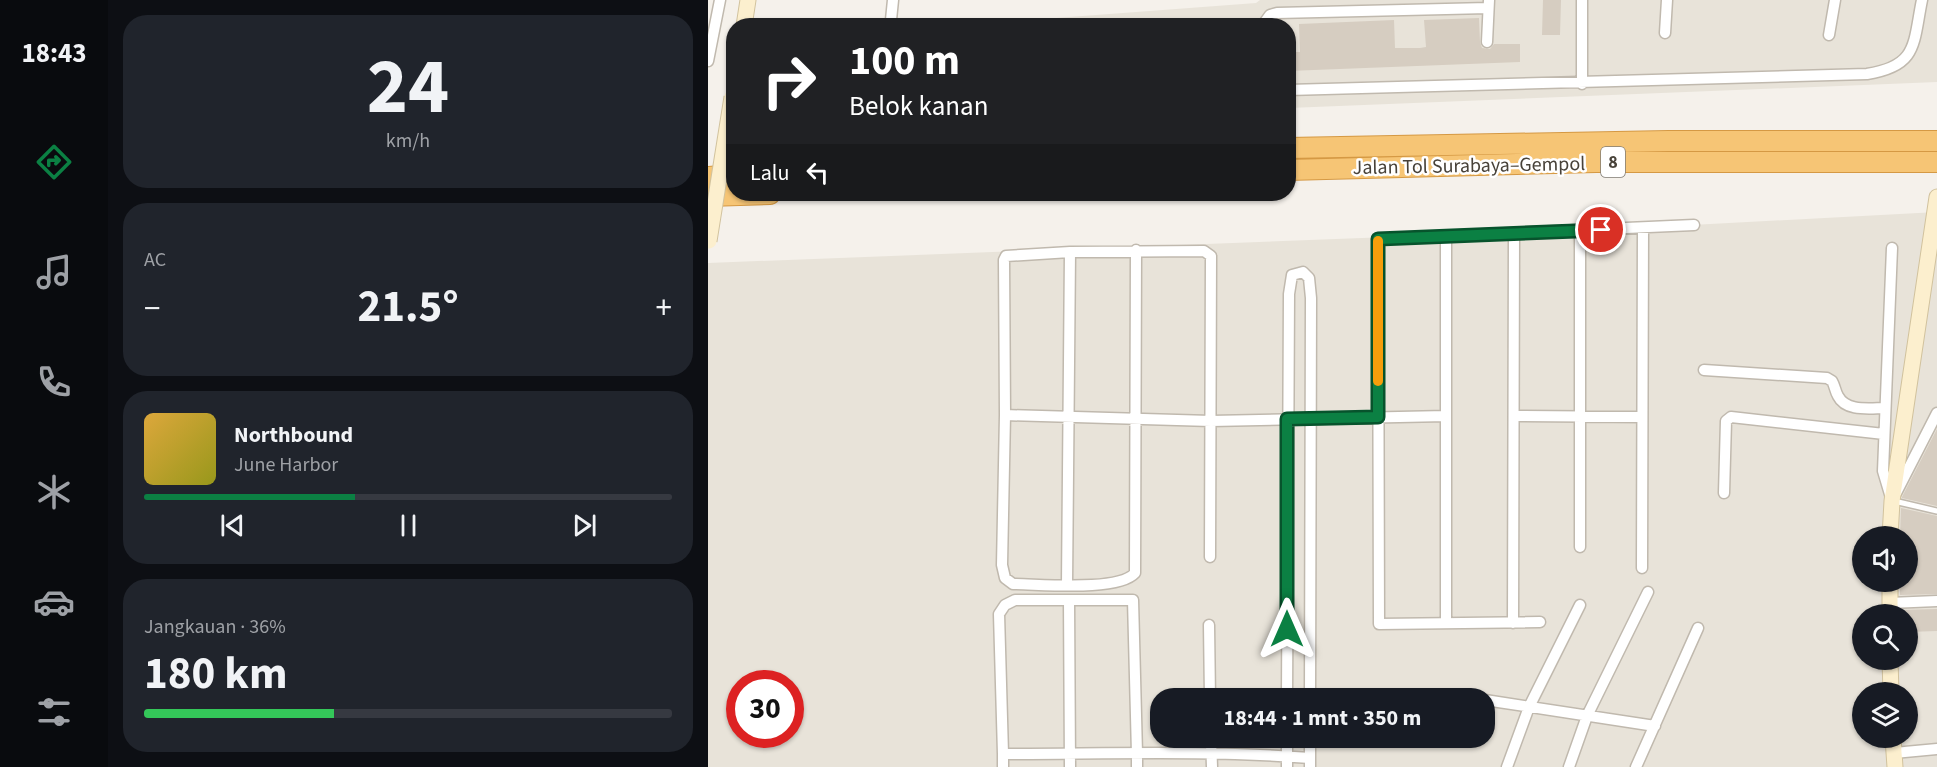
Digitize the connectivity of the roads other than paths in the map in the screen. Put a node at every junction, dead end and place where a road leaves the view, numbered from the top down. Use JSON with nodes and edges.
{"nodes":[{"id":1,"x":720,"y":0,"type":"edge"},
{"id":2,"x":748,"y":0,"type":"edge"},
{"id":3,"x":893,"y":0,"type":"edge"},
{"id":4,"x":1331,"y":0,"type":"edge"},
{"id":5,"x":1582,"y":0,"type":"edge"},
{"id":6,"x":1667,"y":0,"type":"edge"},
{"id":7,"x":1835,"y":0,"type":"edge"},
{"id":8,"x":1922,"y":0,"type":"edge"},
{"id":9,"x":1489,"y":4,"type":"edge"},
{"id":10,"x":1406,"y":5,"type":"edge"},
{"id":11,"x":1331,"y":12,"type":"junction"},
{"id":12,"x":745,"y":18,"type":"edge"},
{"id":13,"x":891,"y":18,"type":"edge"},
{"id":14,"x":1268,"y":18,"type":"edge"},
{"id":15,"x":1665,"y":33,"type":"dead end"},
{"id":16,"x":1829,"y":35,"type":"dead end"},
{"id":17,"x":1487,"y":42,"type":"dead end"},
{"id":18,"x":708,"y":61,"type":"edge"},
{"id":19,"x":1582,"y":84,"type":"junction"},
{"id":20,"x":1296,"y":90,"type":"edge"},
{"id":21,"x":726,"y":136,"type":"edge"},
{"id":22,"x":1937,"y":141,"type":"edge"},
{"id":23,"x":1296,"y":148,"type":"edge"},
{"id":24,"x":1937,"y":162,"type":"edge"},
{"id":25,"x":1296,"y":170,"type":"edge"},
{"id":26,"x":726,"y":176,"type":"edge"},
{"id":27,"x":708,"y":177,"type":"edge"},
{"id":28,"x":726,"y":195,"type":"edge"},
{"id":29,"x":708,"y":196,"type":"edge"},
{"id":30,"x":1937,"y":197,"type":"edge"},
{"id":31,"x":1694,"y":225,"type":"dead end"},
{"id":32,"x":1643,"y":228,"type":"junction"},
{"id":33,"x":1580,"y":230,"type":"junction"},
{"id":34,"x":1514,"y":233,"type":"junction"},
{"id":35,"x":1446,"y":236,"type":"junction"},
{"id":36,"x":709,"y":247,"type":"edge"},
{"id":37,"x":1892,"y":248,"type":"dead end"},
{"id":38,"x":1136,"y":250,"type":"junction"},
{"id":39,"x":1070,"y":252,"type":"junction"},
{"id":40,"x":1704,"y":370,"type":"dead end"},
{"id":41,"x":1885,"y":408,"type":"junction"},
{"id":42,"x":1937,"y":412,"type":"edge"},
{"id":43,"x":1005,"y":415,"type":"junction"},
{"id":44,"x":1446,"y":416,"type":"junction"},
{"id":45,"x":1514,"y":416,"type":"junction"},
{"id":46,"x":1580,"y":416,"type":"junction"},
{"id":47,"x":1069,"y":417,"type":"junction"},
{"id":48,"x":1378,"y":417,"type":"junction"},
{"id":49,"x":1642,"y":417,"type":"junction"},
{"id":50,"x":1310,"y":418,"type":"junction"},
{"id":51,"x":1135,"y":419,"type":"junction"},
{"id":52,"x":1287,"y":419,"type":"junction"},
{"id":53,"x":1211,"y":421,"type":"junction"},
{"id":54,"x":1884,"y":434,"type":"junction"},
{"id":55,"x":1724,"y":493,"type":"dead end"},
{"id":56,"x":1892,"y":501,"type":"junction"},
{"id":57,"x":1937,"y":511,"type":"edge"},
{"id":58,"x":1891,"y":526,"type":"edge"},
{"id":59,"x":1580,"y":547,"type":"dead end"},
{"id":60,"x":1210,"y":557,"type":"dead end"},
{"id":61,"x":1642,"y":568,"type":"dead end"},
{"id":62,"x":1067,"y":584,"type":"junction"},
{"id":63,"x":1648,"y":592,"type":"dead end"},
{"id":64,"x":1069,"y":600,"type":"junction"},
{"id":65,"x":1937,"y":601,"type":"edge"},
{"id":66,"x":1918,"y":604,"type":"edge"},
{"id":67,"x":1580,"y":606,"type":"dead end"},
{"id":68,"x":1540,"y":622,"type":"dead end"},
{"id":69,"x":1446,"y":623,"type":"junction"},
{"id":70,"x":1514,"y":623,"type":"junction"},
{"id":71,"x":1209,"y":625,"type":"dead end"},
{"id":72,"x":1698,"y":628,"type":"dead end"},
{"id":73,"x":1210,"y":688,"type":"edge"},
{"id":74,"x":1287,"y":688,"type":"edge"},
{"id":75,"x":1310,"y":688,"type":"edge"},
{"id":76,"x":1495,"y":702,"type":"edge"},
{"id":77,"x":1529,"y":707,"type":"junction"},
{"id":78,"x":1587,"y":716,"type":"junction"},
{"id":79,"x":1655,"y":726,"type":"junction"},
{"id":80,"x":1211,"y":748,"type":"edge"},
{"id":81,"x":1937,"y":748,"type":"edge"},
{"id":82,"x":1894,"y":753,"type":"edge"},
{"id":83,"x":1002,"y":754,"type":"junction"},
{"id":84,"x":1070,"y":754,"type":"junction"},
{"id":85,"x":1137,"y":754,"type":"junction"},
{"id":86,"x":1211,"y":754,"type":"junction"},
{"id":87,"x":1287,"y":761,"type":"edge"},
{"id":88,"x":1310,"y":762,"type":"edge"},
{"id":89,"x":1003,"y":767,"type":"edge"},
{"id":90,"x":1070,"y":767,"type":"edge"},
{"id":91,"x":1137,"y":767,"type":"edge"},
{"id":92,"x":1212,"y":767,"type":"edge"},
{"id":93,"x":1507,"y":767,"type":"edge"},
{"id":94,"x":1569,"y":767,"type":"edge"},
{"id":95,"x":1636,"y":767,"type":"edge"}],
"edges":[{"from":1,"to":18,"type":"street"},
{"from":2,"to":12,"type":"street"},
{"from":3,"to":13,"type":"street"},
{"from":4,"to":11,"type":"street"},
{"from":5,"to":19,"type":"street"},
{"from":6,"to":15,"type":"street"},
{"from":7,"to":16,"type":"street"},
{"from":8,"to":19,"type":"street"},
{"from":9,"to":10,"type":"street"},
{"from":9,"to":17,"type":"street"},
{"from":10,"to":11,"type":"street"},
{"from":11,"to":14,"type":"street"},
{"from":19,"to":20,"type":"street"},
{"from":21,"to":36,"type":"street","bridge":true},
{"from":22,"to":23,"type":"highway","name":"Jalan Tol Surabaya–Gempol","number":"8"},
{"from":24,"to":25,"type":"highway","name":"Jalan Tol Surabaya–Gempol","number":"8"},
{"from":26,"to":27,"type":"highway"},
{"from":28,"to":29,"type":"highway"},
{"from":30,"to":56,"type":"street"},
{"from":31,"to":32,"type":"street"},
{"from":32,"to":33,"type":"street"},
{"from":32,"to":49,"type":"street"},
{"from":33,"to":34,"type":"street"},
{"from":33,"to":46,"type":"street"},
{"from":34,"to":35,"type":"street"},
{"from":34,"to":45,"type":"street"},
{"from":35,"to":44,"type":"street"},
{"from":35,"to":48,"type":"street"},
{"from":37,"to":41,"type":"street"},
{"from":38,"to":39,"type":"street"},
{"from":38,"to":51,"type":"street"},
{"from":38,"to":53,"type":"street"},
{"from":39,"to":43,"type":"street"},
{"from":39,"to":47,"type":"street"},
{"from":40,"to":41,"type":"street"},
{"from":41,"to":54,"type":"street"},
{"from":42,"to":56,"type":"street"},
{"from":43,"to":47,"type":"street"},
{"from":43,"to":62,"type":"street"},
{"from":44,"to":48,"type":"street"},
{"from":44,"to":69,"type":"street"},
{"from":45,"to":46,"type":"street"},
{"from":45,"to":70,"type":"street"},
{"from":46,"to":49,"type":"street"},
{"from":46,"to":59,"type":"street"},
{"from":47,"to":51,"type":"street"},
{"from":47,"to":62,"type":"street"},
{"from":48,"to":50,"type":"street"},
{"from":48,"to":69,"type":"street"},
{"from":49,"to":61,"type":"street"},
{"from":50,"to":52,"type":"street"},
{"from":50,"to":52,"type":"street"},
{"from":50,"to":75,"type":"street"},
{"from":51,"to":53,"type":"street"},
{"from":51,"to":62,"type":"street"},
{"from":52,"to":53,"type":"street"},
{"from":52,"to":74,"type":"street"},
{"from":53,"to":60,"type":"street"},
{"from":54,"to":55,"type":"street"},
{"from":54,"to":56,"type":"street"},
{"from":56,"to":57,"type":"lane"},
{"from":56,"to":58,"type":"street"},
{"from":63,"to":78,"type":"street"},
{"from":64,"to":83,"type":"street"},
{"from":64,"to":84,"type":"street"},
{"from":64,"to":85,"type":"street"},
{"from":65,"to":66,"type":"street"},
{"from":67,"to":77,"type":"street"},
{"from":68,"to":70,"type":"street"},
{"from":69,"to":70,"type":"street"},
{"from":71,"to":73,"type":"street"},
{"from":72,"to":79,"type":"street"},
{"from":76,"to":77,"type":"street"},
{"from":77,"to":78,"type":"street"},
{"from":77,"to":93,"type":"street"},
{"from":78,"to":79,"type":"street"},
{"from":78,"to":94,"type":"street"},
{"from":79,"to":95,"type":"street"},
{"from":80,"to":86,"type":"street"},
{"from":81,"to":82,"type":"street"},
{"from":83,"to":84,"type":"street"},
{"from":83,"to":89,"type":"street"},
{"from":84,"to":85,"type":"street"},
{"from":84,"to":90,"type":"street"},
{"from":85,"to":86,"type":"street"},
{"from":85,"to":91,"type":"street"},
{"from":86,"to":87,"type":"street"},
{"from":86,"to":92,"type":"street"},
{"from":87,"to":88,"type":"street"}]}
